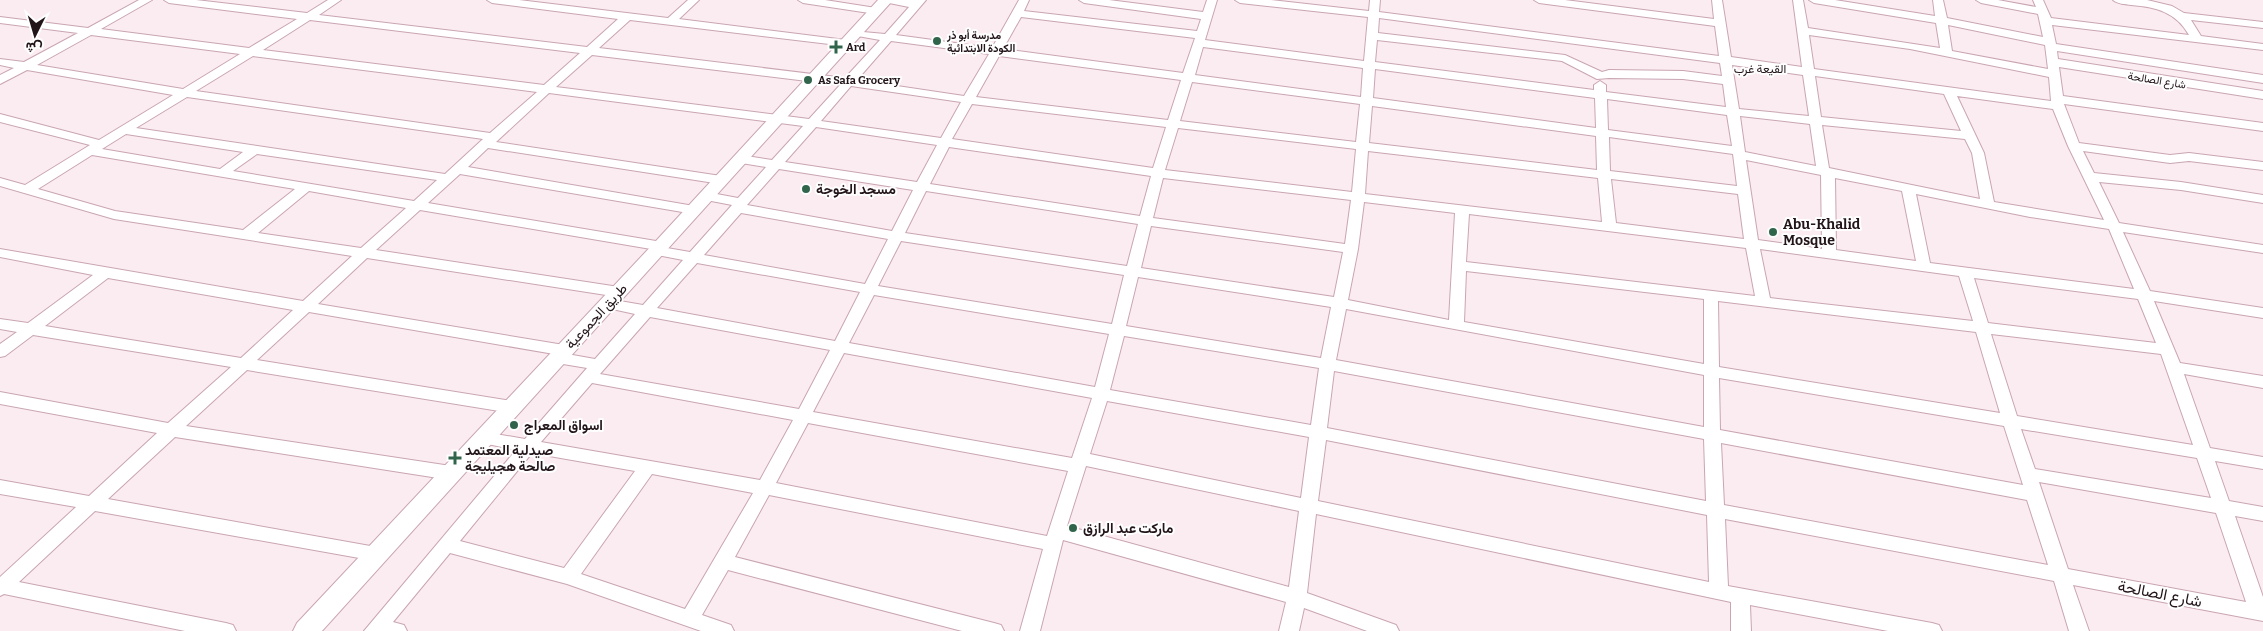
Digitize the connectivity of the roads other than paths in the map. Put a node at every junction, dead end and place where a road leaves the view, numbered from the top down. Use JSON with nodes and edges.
{"nodes":[{"id":1,"x":147,"y":0,"type":"edge"},
{"id":2,"x":169,"y":0,"type":"edge"},
{"id":3,"x":336,"y":0,"type":"edge"},
{"id":4,"x":492,"y":0,"type":"edge"},
{"id":5,"x":694,"y":0,"type":"edge"},
{"id":6,"x":803,"y":0,"type":"edge"},
{"id":7,"x":1084,"y":0,"type":"edge"},
{"id":8,"x":1212,"y":0,"type":"edge"},
{"id":9,"x":1240,"y":0,"type":"edge"},
{"id":10,"x":1539,"y":0,"type":"edge"},
{"id":11,"x":1717,"y":0,"type":"edge"},
{"id":12,"x":1798,"y":0,"type":"edge"},
{"id":13,"x":1814,"y":0,"type":"edge"},
{"id":14,"x":1938,"y":0,"type":"edge"},
{"id":15,"x":1981,"y":0,"type":"edge"},
{"id":16,"x":2118,"y":0,"type":"edge"},
{"id":17,"x":1558,"y":1,"type":"edge"},
{"id":18,"x":523,"y":2,"type":"edge"},
{"id":19,"x":919,"y":2,"type":"edge"},
{"id":20,"x":883,"y":4,"type":"edge"},
{"id":21,"x":1021,"y":7,"type":"edge"},
{"id":22,"x":1375,"y":7,"type":"edge"},
{"id":23,"x":2042,"y":11,"type":"edge"},
{"id":24,"x":309,"y":16,"type":"junction"},
{"id":25,"x":628,"y":16,"type":"junction"},
{"id":26,"x":1206,"y":16,"type":"junction"},
{"id":27,"x":2181,"y":16,"type":"junction"},
{"id":28,"x":0,"y":20,"type":"edge"},
{"id":29,"x":1942,"y":20,"type":"junction"},
{"id":30,"x":671,"y":21,"type":"junction"},
{"id":31,"x":1721,"y":23,"type":"junction"},
{"id":32,"x":2263,"y":26,"type":"edge"},
{"id":33,"x":1802,"y":31,"type":"junction"},
{"id":34,"x":90,"y":32,"type":"junction"},
{"id":35,"x":1371,"y":36,"type":"junction"},
{"id":36,"x":890,"y":37,"type":"junction"},
{"id":37,"x":851,"y":38,"type":"junction"},
{"id":38,"x":1200,"y":39,"type":"junction"},
{"id":39,"x":2198,"y":40,"type":"junction"},
{"id":40,"x":2050,"y":44,"type":"junction"},
{"id":41,"x":2263,"y":48,"type":"edge"},
{"id":42,"x":997,"y":50,"type":"junction"},
{"id":43,"x":250,"y":52,"type":"junction"},
{"id":44,"x":589,"y":52,"type":"junction"},
{"id":45,"x":1947,"y":54,"type":"junction"},
{"id":46,"x":1726,"y":60,"type":"junction"},
{"id":47,"x":0,"y":62,"type":"edge"},
{"id":48,"x":1368,"y":64,"type":"junction"},
{"id":49,"x":25,"y":66,"type":"junction"},
{"id":50,"x":2053,"y":68,"type":"junction"},
{"id":51,"x":1808,"y":71,"type":"junction"},
{"id":52,"x":1601,"y":76,"type":"junction"},
{"id":53,"x":1188,"y":78,"type":"junction"},
{"id":54,"x":2260,"y":78,"type":"edge"},
{"id":55,"x":814,"y":79,"type":"junction"},
{"id":56,"x":0,"y":80,"type":"edge"},
{"id":57,"x":1730,"y":81,"type":"junction"},
{"id":58,"x":847,"y":82,"type":"junction"},
{"id":59,"x":547,"y":90,"type":"junction"},
{"id":60,"x":2263,"y":90,"type":"edge"},
{"id":61,"x":1949,"y":92,"type":"junction"},
{"id":62,"x":185,"y":93,"type":"junction"},
{"id":63,"x":1600,"y":94,"type":"junction"},
{"id":64,"x":2263,"y":95,"type":"edge"},
{"id":65,"x":969,"y":100,"type":"junction"},
{"id":66,"x":1367,"y":101,"type":"junction"},
{"id":67,"x":2058,"y":102,"type":"junction"},
{"id":68,"x":1733,"y":112,"type":"junction"},
{"id":69,"x":0,"y":118,"type":"edge"},
{"id":70,"x":777,"y":119,"type":"junction"},
{"id":71,"x":1817,"y":122,"type":"junction"},
{"id":72,"x":812,"y":123,"type":"junction"},
{"id":73,"x":1174,"y":123,"type":"junction"},
{"id":74,"x":2263,"y":128,"type":"edge"},
{"id":75,"x":124,"y":130,"type":"junction"},
{"id":76,"x":1603,"y":134,"type":"junction"},
{"id":77,"x":1970,"y":136,"type":"junction"},
{"id":78,"x":490,"y":140,"type":"junction"},
{"id":79,"x":945,"y":143,"type":"junction"},
{"id":80,"x":1364,"y":145,"type":"junction"},
{"id":81,"x":2074,"y":146,"type":"junction"},
{"id":82,"x":95,"y":147,"type":"junction"},
{"id":83,"x":255,"y":149,"type":"junction"},
{"id":84,"x":1739,"y":153,"type":"junction"},
{"id":85,"x":740,"y":159,"type":"junction"},
{"id":86,"x":776,"y":164,"type":"junction"},
{"id":87,"x":2263,"y":166,"type":"edge"},
{"id":88,"x":1826,"y":171,"type":"junction"},
{"id":89,"x":222,"y":173,"type":"junction"},
{"id":90,"x":452,"y":174,"type":"junction"},
{"id":91,"x":1158,"y":174,"type":"junction"},
{"id":92,"x":1604,"y":174,"type":"junction"},
{"id":93,"x":2090,"y":177,"type":"junction"},
{"id":94,"x":721,"y":180,"type":"junction"},
{"id":95,"x":0,"y":182,"type":"edge"},
{"id":96,"x":306,"y":187,"type":"junction"},
{"id":97,"x":922,"y":187,"type":"junction"},
{"id":98,"x":28,"y":189,"type":"junction"},
{"id":99,"x":1908,"y":189,"type":"junction"},
{"id":100,"x":1744,"y":192,"type":"junction"},
{"id":101,"x":1358,"y":197,"type":"junction"},
{"id":102,"x":2263,"y":199,"type":"edge"},
{"id":103,"x":700,"y":203,"type":"junction"},
{"id":104,"x":418,"y":205,"type":"junction"},
{"id":105,"x":1988,"y":205,"type":"junction"},
{"id":106,"x":740,"y":206,"type":"junction"},
{"id":107,"x":1462,"y":211,"type":"junction"},
{"id":108,"x":1145,"y":221,"type":"junction"},
{"id":109,"x":2114,"y":226,"type":"junction"},
{"id":110,"x":1609,"y":227,"type":"junction"},
{"id":111,"x":246,"y":235,"type":"junction"},
{"id":112,"x":898,"y":236,"type":"junction"},
{"id":113,"x":1752,"y":244,"type":"junction"},
{"id":114,"x":660,"y":248,"type":"junction"},
{"id":115,"x":1351,"y":249,"type":"junction"},
{"id":116,"x":2263,"y":249,"type":"edge"},
{"id":117,"x":0,"y":253,"type":"edge"},
{"id":118,"x":363,"y":254,"type":"junction"},
{"id":119,"x":1829,"y":254,"type":"junction"},
{"id":120,"x":693,"y":258,"type":"junction"},
{"id":121,"x":1460,"y":266,"type":"junction"},
{"id":122,"x":1924,"y":267,"type":"junction"},
{"id":123,"x":1131,"y":271,"type":"junction"},
{"id":124,"x":1965,"y":272,"type":"junction"},
{"id":125,"x":105,"y":273,"type":"junction"},
{"id":126,"x":868,"y":289,"type":"junction"},
{"id":127,"x":2144,"y":295,"type":"junction"},
{"id":128,"x":1711,"y":297,"type":"junction"},
{"id":129,"x":613,"y":298,"type":"junction"},
{"id":130,"x":1764,"y":302,"type":"junction"},
{"id":131,"x":1338,"y":303,"type":"junction"},
{"id":132,"x":308,"y":306,"type":"junction"},
{"id":133,"x":648,"y":311,"type":"junction"},
{"id":134,"x":2263,"y":313,"type":"edge"},
{"id":135,"x":0,"y":324,"type":"edge"},
{"id":136,"x":1456,"y":326,"type":"junction"},
{"id":137,"x":1982,"y":326,"type":"junction"},
{"id":138,"x":29,"y":329,"type":"junction"},
{"id":139,"x":1118,"y":329,"type":"junction"},
{"id":140,"x":839,"y":347,"type":"junction"},
{"id":141,"x":2166,"y":349,"type":"junction"},
{"id":142,"x":0,"y":352,"type":"edge"},
{"id":143,"x":560,"y":354,"type":"junction"},
{"id":144,"x":244,"y":364,"type":"junction"},
{"id":145,"x":1327,"y":364,"type":"junction"},
{"id":146,"x":2174,"y":367,"type":"junction"},
{"id":147,"x":594,"y":371,"type":"junction"},
{"id":148,"x":1712,"y":371,"type":"junction"},
{"id":149,"x":2263,"y":382,"type":"edge"},
{"id":150,"x":1101,"y":394,"type":"junction"},
{"id":151,"x":0,"y":398,"type":"edge"},
{"id":152,"x":512,"y":408,"type":"junction"},
{"id":153,"x":802,"y":417,"type":"junction"},
{"id":154,"x":2010,"y":419,"type":"junction"},
{"id":155,"x":172,"y":430,"type":"junction"},
{"id":156,"x":1318,"y":432,"type":"junction"},
{"id":157,"x":1712,"y":436,"type":"junction"},
{"id":158,"x":484,"y":438,"type":"junction"},
{"id":159,"x":528,"y":446,"type":"junction"},
{"id":160,"x":2204,"y":452,"type":"junction"},
{"id":161,"x":1079,"y":462,"type":"junction"},
{"id":162,"x":2263,"y":463,"type":"edge"},
{"id":163,"x":648,"y":467,"type":"junction"},
{"id":164,"x":451,"y":473,"type":"junction"},
{"id":165,"x":2028,"y":474,"type":"junction"},
{"id":166,"x":0,"y":487,"type":"edge"},
{"id":167,"x":765,"y":488,"type":"junction"},
{"id":168,"x":2034,"y":494,"type":"junction"},
{"id":169,"x":92,"y":502,"type":"junction"},
{"id":170,"x":1309,"y":506,"type":"junction"},
{"id":171,"x":2224,"y":508,"type":"junction"},
{"id":172,"x":1714,"y":510,"type":"junction"},
{"id":173,"x":2263,"y":514,"type":"edge"},
{"id":174,"x":1056,"y":538,"type":"junction"},
{"id":175,"x":447,"y":545,"type":"junction"},
{"id":176,"x":376,"y":554,"type":"junction"},
{"id":177,"x":724,"y":562,"type":"junction"},
{"id":178,"x":2061,"y":574,"type":"junction"},
{"id":179,"x":568,"y":577,"type":"junction"},
{"id":180,"x":1,"y":586,"type":"edge"},
{"id":181,"x":1719,"y":592,"type":"junction"},
{"id":182,"x":1740,"y":596,"type":"junction"},
{"id":183,"x":1297,"y":597,"type":"junction"},
{"id":184,"x":2261,"y":612,"type":"edge"},
{"id":185,"x":690,"y":618,"type":"junction"},
{"id":186,"x":384,"y":629,"type":"edge"},
{"id":187,"x":226,"y":631,"type":"edge"},
{"id":188,"x":306,"y":631,"type":"edge"},
{"id":189,"x":724,"y":631,"type":"edge"},
{"id":190,"x":994,"y":631,"type":"edge"},
{"id":191,"x":1030,"y":631,"type":"edge"},
{"id":192,"x":1289,"y":631,"type":"edge"},
{"id":193,"x":1389,"y":631,"type":"edge"},
{"id":194,"x":1741,"y":631,"type":"edge"},
{"id":195,"x":1932,"y":631,"type":"edge"},
{"id":196,"x":2079,"y":631,"type":"edge"}],
"edges":[{"from":1,"to":34,"type":"street"},
{"from":2,"to":24,"type":"street"},
{"from":3,"to":24,"type":"street"},
{"from":4,"to":18,"type":"street"},
{"from":5,"to":30,"type":"street"},
{"from":6,"to":20,"type":"street"},
{"from":7,"to":26,"type":"street"},
{"from":8,"to":26,"type":"street"},
{"from":9,"to":22,"type":"street"},
{"from":10,"to":17,"type":"street"},
{"from":11,"to":31,"type":"street"},
{"from":12,"to":33,"type":"street"},
{"from":13,"to":29,"type":"street"},
{"from":14,"to":29,"type":"street"},
{"from":15,"to":23,"type":"street"},
{"from":16,"to":27,"type":"street"},
{"from":17,"to":31,"type":"street"},
{"from":18,"to":25,"type":"street"},
{"from":19,"to":20,"type":"street"},
{"from":19,"to":36,"type":"street"},
{"from":20,"to":37,"type":"main road","name":"طريق الجموعية"},
{"from":21,"to":38,"type":"street"},
{"from":21,"to":42,"type":"street"},
{"from":22,"to":35,"type":"street"},
{"from":22,"to":46,"type":"street"},
{"from":23,"to":39,"type":"street"},
{"from":23,"to":40,"type":"street","name":"شارع الصالحة"},
{"from":24,"to":43,"type":"street"},
{"from":24,"to":44,"type":"street"},
{"from":25,"to":30,"type":"street"},
{"from":25,"to":44,"type":"street"},
{"from":26,"to":38,"type":"street"},
{"from":27,"to":32,"type":"street"},
{"from":27,"to":39,"type":"street"},
{"from":28,"to":34,"type":"street"},
{"from":29,"to":40,"type":"street"},
{"from":29,"to":45,"type":"street"},
{"from":30,"to":37,"type":"street"},
{"from":31,"to":46,"type":"street"},
{"from":33,"to":45,"type":"street","name":"شارع الصالحة"},
{"from":33,"to":51,"type":"street"},
{"from":34,"to":43,"type":"street"},
{"from":34,"to":49,"type":"street"},
{"from":35,"to":48,"type":"street"},
{"from":35,"to":52,"type":"street"},
{"from":36,"to":37,"type":"street"},
{"from":36,"to":42,"type":"street"},
{"from":36,"to":58,"type":"street"},
{"from":37,"to":55,"type":"main road","name":"طريق الجموعية"},
{"from":38,"to":48,"type":"street"},
{"from":38,"to":53,"type":"street"},
{"from":39,"to":41,"type":"street"},
{"from":40,"to":50,"type":"street","name":"شارع الصالحة"},
{"from":40,"to":54,"type":"street"},
{"from":42,"to":53,"type":"street"},
{"from":42,"to":65,"type":"street"},
{"from":43,"to":59,"type":"street"},
{"from":43,"to":62,"type":"street"},
{"from":44,"to":55,"type":"street"},
{"from":44,"to":59,"type":"street"},
{"from":45,"to":50,"type":"street","name":"شارع الصالحة"},
{"from":46,"to":51,"type":"street"},
{"from":46,"to":57,"type":"street"},
{"from":47,"to":49,"type":"street"},
{"from":48,"to":63,"type":"street"},
{"from":48,"to":66,"type":"street"},
{"from":49,"to":56,"type":"street"},
{"from":49,"to":62,"type":"street"},
{"from":50,"to":64,"type":"street","name":"شارع الصالحة"},
{"from":50,"to":67,"type":"street","name":"شارع الصالحة"},
{"from":51,"to":61,"type":"street"},
{"from":51,"to":71,"type":"street"},
{"from":52,"to":57,"type":"street"},
{"from":52,"to":63,"type":"street"},
{"from":53,"to":66,"type":"street"},
{"from":53,"to":73,"type":"street"},
{"from":54,"to":60,"type":"street"},
{"from":55,"to":58,"type":"street"},
{"from":55,"to":70,"type":"main road","name":"طريق الجموعية"},
{"from":57,"to":68,"type":"street"},
{"from":58,"to":65,"type":"street"},
{"from":58,"to":72,"type":"street"},
{"from":59,"to":70,"type":"street"},
{"from":59,"to":78,"type":"street"},
{"from":61,"to":67,"type":"street"},
{"from":61,"to":77,"type":"street"},
{"from":62,"to":75,"type":"street"},
{"from":62,"to":78,"type":"street"},
{"from":63,"to":68,"type":"street"},
{"from":63,"to":76,"type":"street"},
{"from":65,"to":73,"type":"street"},
{"from":65,"to":79,"type":"street"},
{"from":66,"to":76,"type":"street"},
{"from":66,"to":80,"type":"street"},
{"from":67,"to":74,"type":"street"},
{"from":67,"to":81,"type":"street","name":"شارع الصالحة"},
{"from":68,"to":71,"type":"street"},
{"from":68,"to":84,"type":"street"},
{"from":69,"to":82,"type":"street"},
{"from":70,"to":72,"type":"street"},
{"from":70,"to":85,"type":"main road","name":"طريق الجموعية"},
{"from":71,"to":77,"type":"street"},
{"from":71,"to":88,"type":"street"},
{"from":72,"to":79,"type":"street"},
{"from":72,"to":86,"type":"street"},
{"from":73,"to":80,"type":"street"},
{"from":73,"to":91,"type":"street"},
{"from":75,"to":82,"type":"street"},
{"from":75,"to":83,"type":"street"},
{"from":76,"to":84,"type":"street"},
{"from":76,"to":92,"type":"street"},
{"from":77,"to":105,"type":"street"},
{"from":78,"to":90,"type":"street"},
{"from":78,"to":94,"type":"street"},
{"from":79,"to":91,"type":"street"},
{"from":79,"to":97,"type":"street"},
{"from":80,"to":92,"type":"street"},
{"from":80,"to":101,"type":"street"},
{"from":81,"to":87,"type":"street"},
{"from":81,"to":93,"type":"street","name":"شارع الصالحة"},
{"from":82,"to":89,"type":"street"},
{"from":82,"to":98,"type":"street"},
{"from":83,"to":89,"type":"street"},
{"from":83,"to":90,"type":"street"},
{"from":84,"to":88,"type":"street"},
{"from":84,"to":100,"type":"street"},
{"from":85,"to":86,"type":"street"},
{"from":85,"to":94,"type":"main road","name":"طريق الجموعية"},
{"from":86,"to":97,"type":"street"},
{"from":86,"to":106,"type":"street"},
{"from":88,"to":99,"type":"street"},
{"from":88,"to":119,"type":"street"},
{"from":89,"to":96,"type":"street"},
{"from":90,"to":103,"type":"street"},
{"from":90,"to":104,"type":"street"},
{"from":91,"to":101,"type":"street"},
{"from":91,"to":108,"type":"street"},
{"from":92,"to":100,"type":"street"},
{"from":92,"to":110,"type":"street"},
{"from":93,"to":102,"type":"street"},
{"from":93,"to":109,"type":"street","name":"شارع الصالحة"},
{"from":94,"to":103,"type":"main road","name":"طريق الجموعية"},
{"from":95,"to":98,"type":"street","name":"شارع الصالحة"},
{"from":96,"to":104,"type":"street"},
{"from":96,"to":111,"type":"street"},
{"from":97,"to":108,"type":"street"},
{"from":97,"to":112,"type":"street"},
{"from":98,"to":111,"type":"street","name":"شارع الصالحة"},
{"from":99,"to":105,"type":"street"},
{"from":99,"to":122,"type":"street"},
{"from":100,"to":113,"type":"street"},
{"from":101,"to":107,"type":"street"},
{"from":101,"to":115,"type":"street"},
{"from":103,"to":106,"type":"street"},
{"from":103,"to":114,"type":"main road","name":"طريق الجموعية"},
{"from":104,"to":114,"type":"street"},
{"from":104,"to":118,"type":"street"},
{"from":105,"to":109,"type":"street"},
{"from":106,"to":112,"type":"street"},
{"from":106,"to":120,"type":"street"},
{"from":107,"to":110,"type":"street"},
{"from":107,"to":121,"type":"street"},
{"from":108,"to":115,"type":"street"},
{"from":108,"to":123,"type":"street"},
{"from":109,"to":116,"type":"street"},
{"from":109,"to":127,"type":"street","name":"شارع الصالحة"},
{"from":110,"to":113,"type":"street"},
{"from":111,"to":118,"type":"street","name":"شارع الصالحة"},
{"from":112,"to":123,"type":"street"},
{"from":112,"to":126,"type":"street"},
{"from":113,"to":119,"type":"street"},
{"from":113,"to":130,"type":"street"},
{"from":114,"to":120,"type":"street"},
{"from":114,"to":129,"type":"main road","name":"طريق الجموعية"},
{"from":115,"to":131,"type":"street"},
{"from":117,"to":125,"type":"street"},
{"from":118,"to":129,"type":"street","name":"شارع الصالحة"},
{"from":118,"to":132,"type":"street"},
{"from":119,"to":122,"type":"street"},
{"from":120,"to":126,"type":"street"},
{"from":120,"to":133,"type":"street"},
{"from":121,"to":128,"type":"street"},
{"from":121,"to":136,"type":"street"},
{"from":122,"to":124,"type":"street"},
{"from":123,"to":131,"type":"street"},
{"from":123,"to":139,"type":"street"},
{"from":124,"to":127,"type":"street"},
{"from":124,"to":137,"type":"street"},
{"from":125,"to":132,"type":"street"},
{"from":125,"to":138,"type":"street"},
{"from":126,"to":139,"type":"street"},
{"from":126,"to":140,"type":"street"},
{"from":127,"to":134,"type":"street"},
{"from":127,"to":141,"type":"street","name":"شارع الصالحة"},
{"from":128,"to":130,"type":"street"},
{"from":128,"to":148,"type":"street"},
{"from":129,"to":133,"type":"street","name":"شارع الصالحة"},
{"from":129,"to":143,"type":"main road","name":"طريق الجموعية"},
{"from":130,"to":137,"type":"street"},
{"from":131,"to":136,"type":"street"},
{"from":131,"to":145,"type":"street"},
{"from":132,"to":143,"type":"street"},
{"from":132,"to":144,"type":"street"},
{"from":133,"to":140,"type":"street","name":"شارع الصالحة"},
{"from":133,"to":147,"type":"street"},
{"from":135,"to":138,"type":"street"},
{"from":136,"to":148,"type":"street"},
{"from":137,"to":141,"type":"street"},
{"from":137,"to":154,"type":"street"},
{"from":138,"to":142,"type":"street"},
{"from":138,"to":144,"type":"street"},
{"from":139,"to":145,"type":"street"},
{"from":139,"to":150,"type":"street"},
{"from":140,"to":150,"type":"street","name":"شارع الصالحة"},
{"from":140,"to":153,"type":"street"},
{"from":141,"to":146,"type":"street","name":"شارع الصالحة"},
{"from":143,"to":147,"type":"street"},
{"from":143,"to":152,"type":"main road","name":"طريق الجموعية"},
{"from":144,"to":152,"type":"street"},
{"from":144,"to":155,"type":"street"},
{"from":145,"to":156,"type":"street"},
{"from":145,"to":157,"type":"street"},
{"from":146,"to":149,"type":"street"},
{"from":146,"to":160,"type":"street","name":"شارع الصالحة"},
{"from":147,"to":153,"type":"street"},
{"from":147,"to":159,"type":"street"},
{"from":148,"to":154,"type":"street"},
{"from":148,"to":157,"type":"street"},
{"from":150,"to":156,"type":"street","name":"شارع الصالحة"},
{"from":150,"to":161,"type":"street"},
{"from":151,"to":155,"type":"street"},
{"from":152,"to":158,"type":"main road","name":"طريق الجموعية"},
{"from":153,"to":161,"type":"street"},
{"from":153,"to":167,"type":"street"},
{"from":154,"to":160,"type":"street"},
{"from":154,"to":165,"type":"street"},
{"from":155,"to":164,"type":"street"},
{"from":155,"to":169,"type":"street"},
{"from":156,"to":170,"type":"street"},
{"from":156,"to":172,"type":"street","name":"شارع الصالحة"},
{"from":157,"to":168,"type":"street"},
{"from":157,"to":172,"type":"street"},
{"from":158,"to":159,"type":"street"},
{"from":158,"to":164,"type":"main road","name":"طريق الجموعية"},
{"from":159,"to":163,"type":"street"},
{"from":159,"to":175,"type":"street"},
{"from":160,"to":162,"type":"street"},
{"from":160,"to":171,"type":"street","name":"شارع الصالحة"},
{"from":161,"to":170,"type":"street"},
{"from":161,"to":174,"type":"street"},
{"from":163,"to":167,"type":"street"},
{"from":163,"to":179,"type":"street"},
{"from":164,"to":176,"type":"main road","name":"طريق الجموعية"},
{"from":165,"to":168,"type":"street"},
{"from":165,"to":171,"type":"street"},
{"from":166,"to":169,"type":"street"},
{"from":167,"to":174,"type":"street"},
{"from":167,"to":177,"type":"street"},
{"from":168,"to":178,"type":"street"},
{"from":169,"to":176,"type":"street"},
{"from":169,"to":180,"type":"street"},
{"from":170,"to":181,"type":"street"},
{"from":170,"to":183,"type":"street"},
{"from":171,"to":173,"type":"street"},
{"from":171,"to":184,"type":"street","name":"شارع الصالحة"},
{"from":172,"to":178,"type":"street","name":"شارع الصالحة"},
{"from":172,"to":181,"type":"street"},
{"from":174,"to":183,"type":"street"},
{"from":174,"to":191,"type":"street"},
{"from":175,"to":179,"type":"street"},
{"from":175,"to":186,"type":"street"},
{"from":176,"to":188,"type":"main road","name":"طريق الجموعية"},
{"from":177,"to":185,"type":"street"},
{"from":177,"to":190,"type":"street"},
{"from":178,"to":184,"type":"street","name":"شارع الصالحة"},
{"from":178,"to":196,"type":"street"},
{"from":179,"to":185,"type":"street"},
{"from":180,"to":187,"type":"street"},
{"from":181,"to":182,"type":"street"},
{"from":182,"to":194,"type":"street"},
{"from":182,"to":195,"type":"street"},
{"from":183,"to":192,"type":"street"},
{"from":183,"to":193,"type":"street"},
{"from":185,"to":189,"type":"street"}]}
